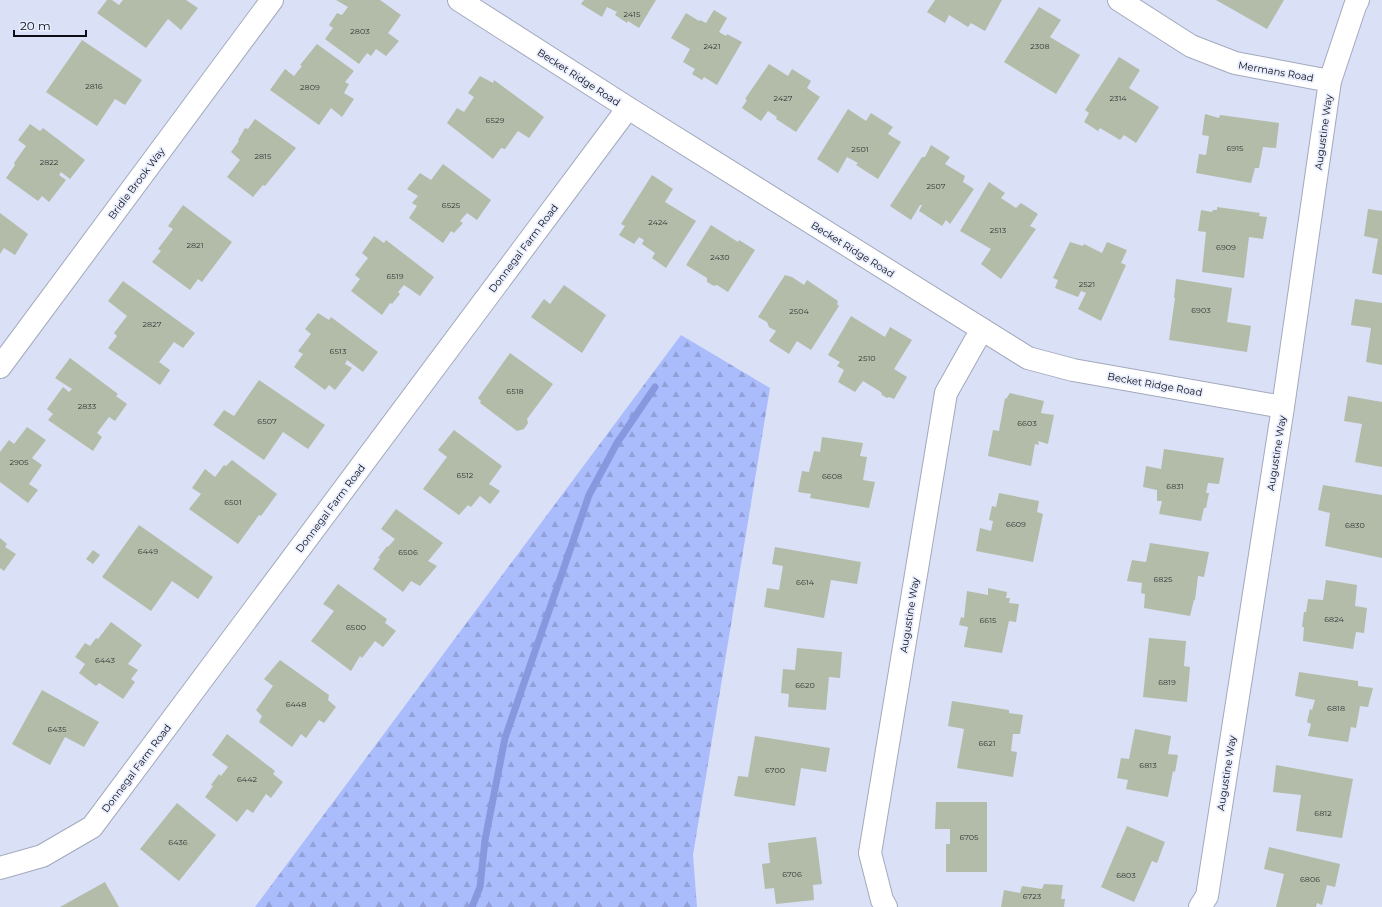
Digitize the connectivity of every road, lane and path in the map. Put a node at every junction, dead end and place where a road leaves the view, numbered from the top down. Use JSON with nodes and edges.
{"nodes":[{"id":1,"x":272,"y":0,"type":"edge"},
{"id":2,"x":459,"y":0,"type":"edge"},
{"id":3,"x":1119,"y":0,"type":"edge"},
{"id":4,"x":1358,"y":0,"type":"edge"},
{"id":5,"x":1330,"y":81,"type":"junction"},
{"id":6,"x":628,"y":108,"type":"junction"},
{"id":7,"x":982,"y":329,"type":"junction"},
{"id":8,"x":0,"y":367,"type":"edge"},
{"id":9,"x":1283,"y":407,"type":"junction"},
{"id":10,"x":0,"y":868,"type":"edge"},
{"id":11,"x":886,"y":907,"type":"edge"},
{"id":12,"x":1200,"y":907,"type":"edge"}],
"edges":[{"from":1,"to":8,"type":"street","name":"Bridle Brook Way"},
{"from":2,"to":6,"type":"street","name":"Becket Ridge Road"},
{"from":3,"to":5,"type":"street","name":"Mermans Road"},
{"from":4,"to":5,"type":"street","name":"Augustine Way"},
{"from":5,"to":9,"type":"street","name":"Augustine Way"},
{"from":6,"to":7,"type":"street","name":"Becket Ridge Road"},
{"from":6,"to":10,"type":"street","name":"Donnegal Farm Road"},
{"from":7,"to":9,"type":"street","name":"Becket Ridge Road"},
{"from":7,"to":11,"type":"street","name":"Augustine Way"},
{"from":9,"to":12,"type":"street","name":"Augustine Way"}]}
